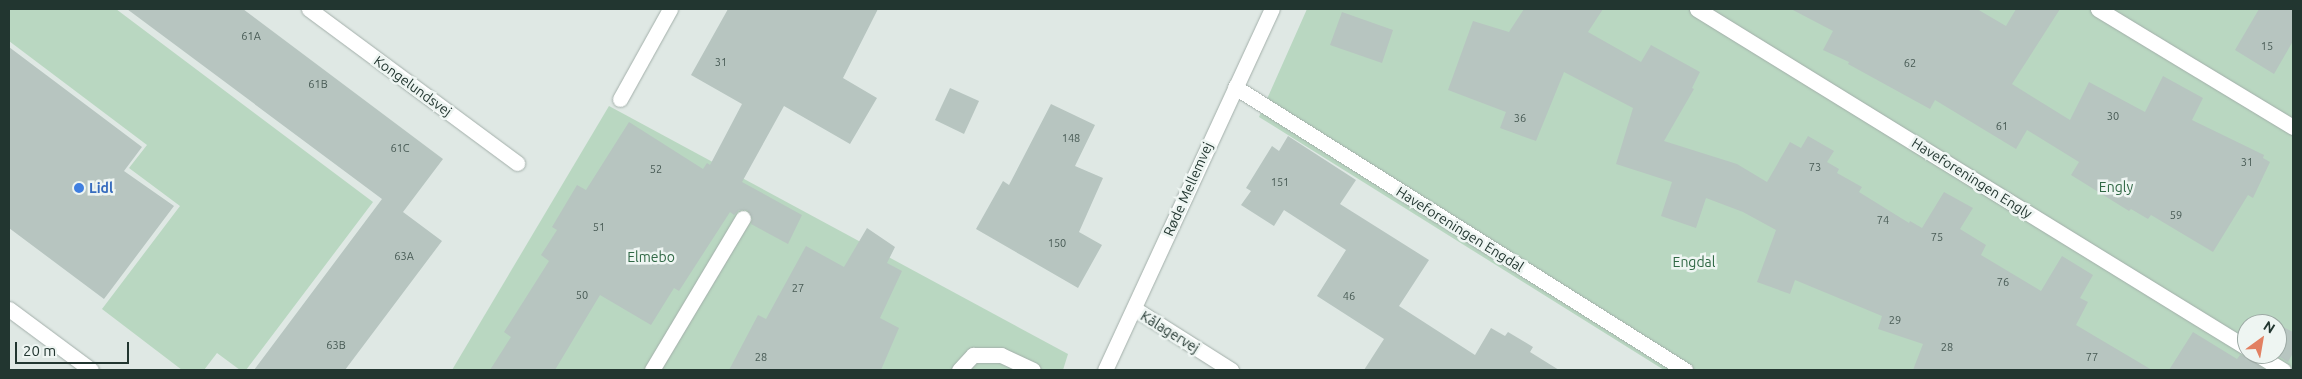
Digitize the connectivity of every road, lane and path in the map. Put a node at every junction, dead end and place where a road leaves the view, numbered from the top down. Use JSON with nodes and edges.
{"nodes":[{"id":1,"x":309,"y":9,"type":"edge"},
{"id":2,"x":670,"y":9,"type":"edge"},
{"id":3,"x":1272,"y":9,"type":"edge"},
{"id":4,"x":1697,"y":9,"type":"edge"},
{"id":5,"x":2098,"y":9,"type":"edge"},
{"id":6,"x":1235,"y":87,"type":"junction"},
{"id":7,"x":620,"y":99,"type":"dead end"},
{"id":8,"x":2293,"y":127,"type":"edge"},
{"id":9,"x":517,"y":162,"type":"dead end"},
{"id":10,"x":743,"y":218,"type":"dead end"},
{"id":11,"x":9,"y":309,"type":"edge"},
{"id":12,"x":1135,"y":309,"type":"junction"},
{"id":13,"x":2237,"y":342,"type":"edge"},
{"id":14,"x":91,"y":370,"type":"edge"},
{"id":15,"x":652,"y":370,"type":"edge"},
{"id":16,"x":959,"y":370,"type":"edge"},
{"id":17,"x":1033,"y":370,"type":"edge"},
{"id":18,"x":1105,"y":370,"type":"edge"},
{"id":19,"x":1231,"y":370,"type":"edge"},
{"id":20,"x":1685,"y":370,"type":"edge"}],
"edges":[{"from":1,"to":9,"type":"street","name":"Kongelundsvej"},
{"from":2,"to":7,"type":"street"},
{"from":3,"to":6,"type":"street","name":"Røde Mellemvej"},
{"from":4,"to":13,"type":"street","name":"Haveforeningen Engly"},
{"from":5,"to":8,"type":"street"},
{"from":6,"to":12,"type":"street","name":"Røde Mellemvej"},
{"from":6,"to":20,"type":"street","name":"Haveforeningen Engdal"},
{"from":10,"to":15,"type":"street"},
{"from":11,"to":14,"type":"street"},
{"from":12,"to":18,"type":"street","name":"Røde Mellemvej"},
{"from":12,"to":19,"type":"street","name":"Kålagervej"},
{"from":16,"to":17,"type":"street"}]}
